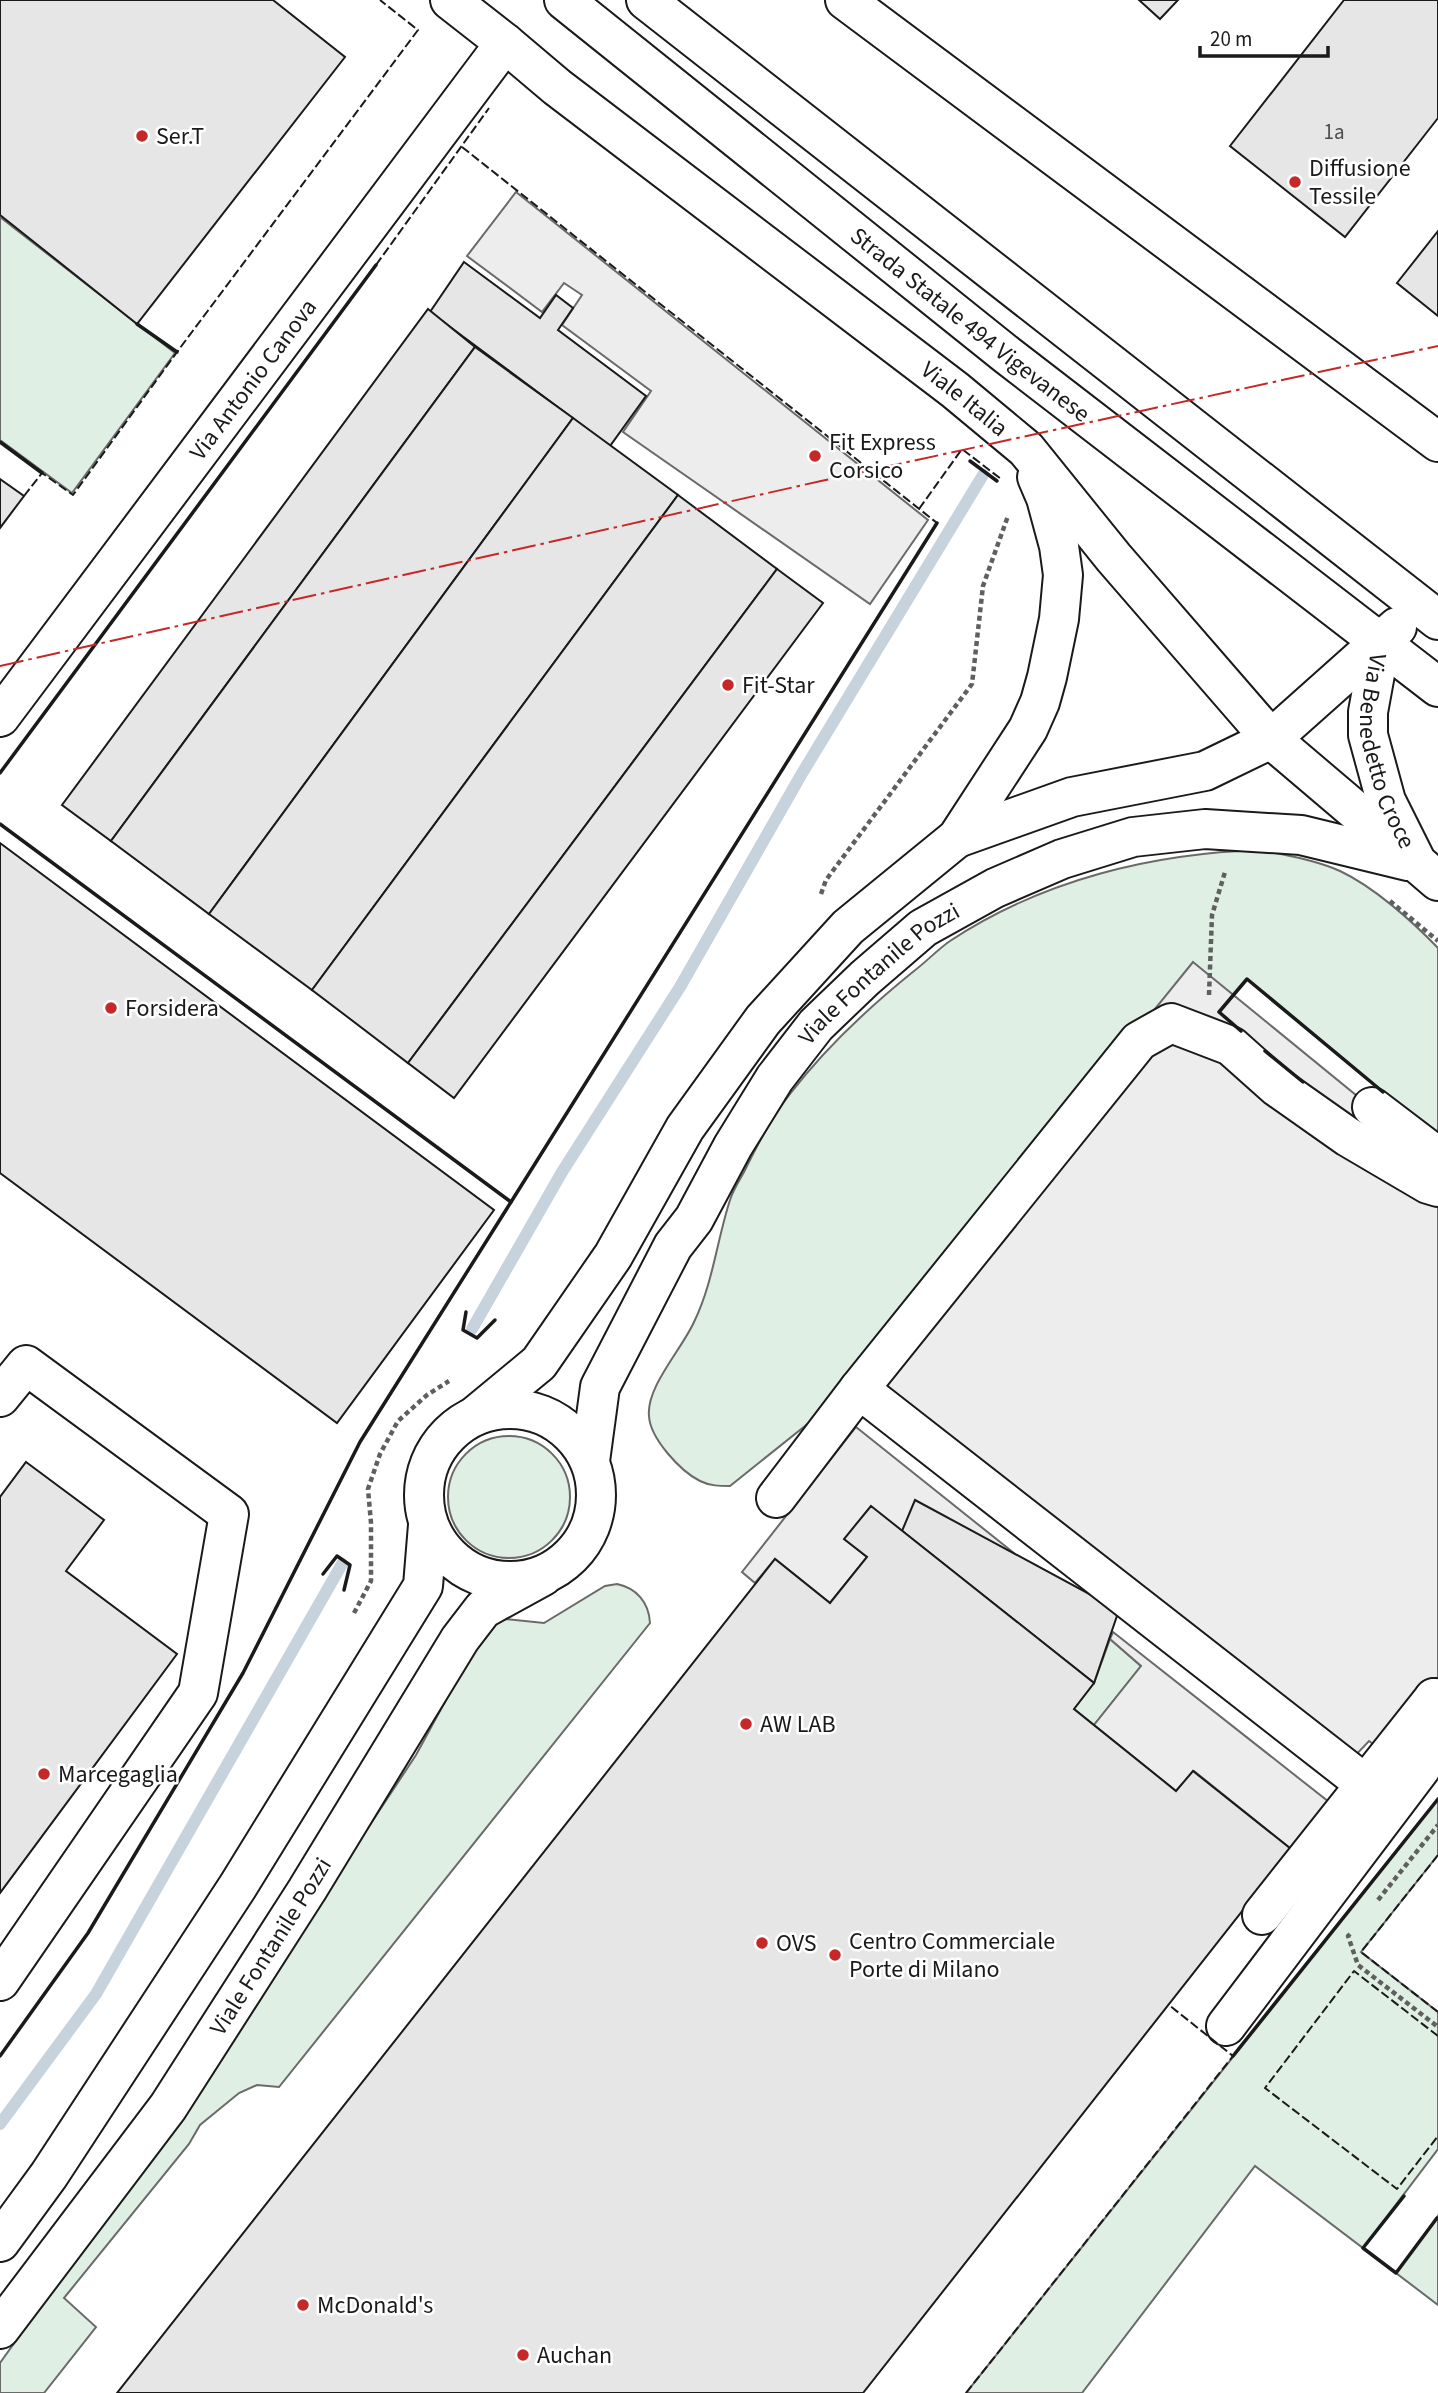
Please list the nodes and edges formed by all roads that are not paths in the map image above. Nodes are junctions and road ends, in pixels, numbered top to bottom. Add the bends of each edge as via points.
1 (450, 0) edge
2 (564, 0) edge
3 (646, 0) edge
4 (845, 0) edge
5 (505, 43) junction
6 (1436, 439) edge
7 (1026, 449) junction
8 (1432, 606) edge
9 (1381, 641) junction
10 (1438, 687) edge
11 (0, 718) edge
12 (1271, 739) junction
13 (957, 838) junction
14 (1427, 872) edge
15 (1373, 1107) dead end
16 (1438, 1157) edge
17 (1438, 1187) edge
18 (859, 1389) junction
19 (0, 1397) edge
20 (475, 1416) junction
21 (590, 1461) junction
22 (776, 1498) dead end
23 (428, 1525) junction
24 (543, 1576) junction
25 (1436, 1696) edge
26 (1365, 1784) junction
27 (1262, 1914) dead end
28 (0, 1981) edge
29 (1226, 2026) dead end
30 (0, 2242) edge
31 (0, 2329) edge

1 - 5 street, Viale Italia
2 - 9 street, Strada Statale 494 Vigevanese via 1007,355
3 - 8 street
4 - 6 street
5 - 7 street, Viale Italia
5 - 11 street, Via Antonio Canova
7 - 12 street, Viale Italia
7 - 13 street via 1059,546 1063,575 1059,619 1040,702 1028,729
8 - 9 street, Via Benedetto Croce
9 - 10 street, Strada Statale 494 Vigevanese
9 - 12 street
9 - 14 street, Via Benedetto Croce via 1368,735 1386,801
12 - 13 street via 1205,771 1072,797
12 - 14 street, Viale Italia
13 - 20 street, Viale Fontanile Pozzi via 848,927 763,1020 685,1128 613,1256 539,1363
14 - 21 street, Viale Fontanile Pozzi via 1301,835 1205,829 1133,837 1062,859 995,888 923,928 816,1025 775,1078 694,1219 673,1246 600,1387
15 - 16 street
17 - 18 street via 1348,1137 1277,1087 1231,1046 1171,1023 1139,1041
18 - 22 street
18 - 26 street
19 - 28 street via 26,1365 229,1514 198,1693
20 - 21 street, Viale Fontanile Pozzi via 501,1408 528,1410 554,1420 575,1437
20 - 23 street, Viale Fontanile Pozzi via 453,1429 436,1450 426,1474 423,1499
21 - 24 street, Viale Fontanile Pozzi via 597,1496 585,1540 567,1562
23 - 24 street, Viale Fontanile Pozzi via 442,1549 463,1569 516,1583
23 - 30 street, Viale Fontanile Pozzi via 423,1586 238,1886
24 - 31 street, Viale Fontanile Pozzi via 483,1609 460,1639 168,2107
25 - 26 street
25 - 29 street via 1421,1768
26 - 27 street

